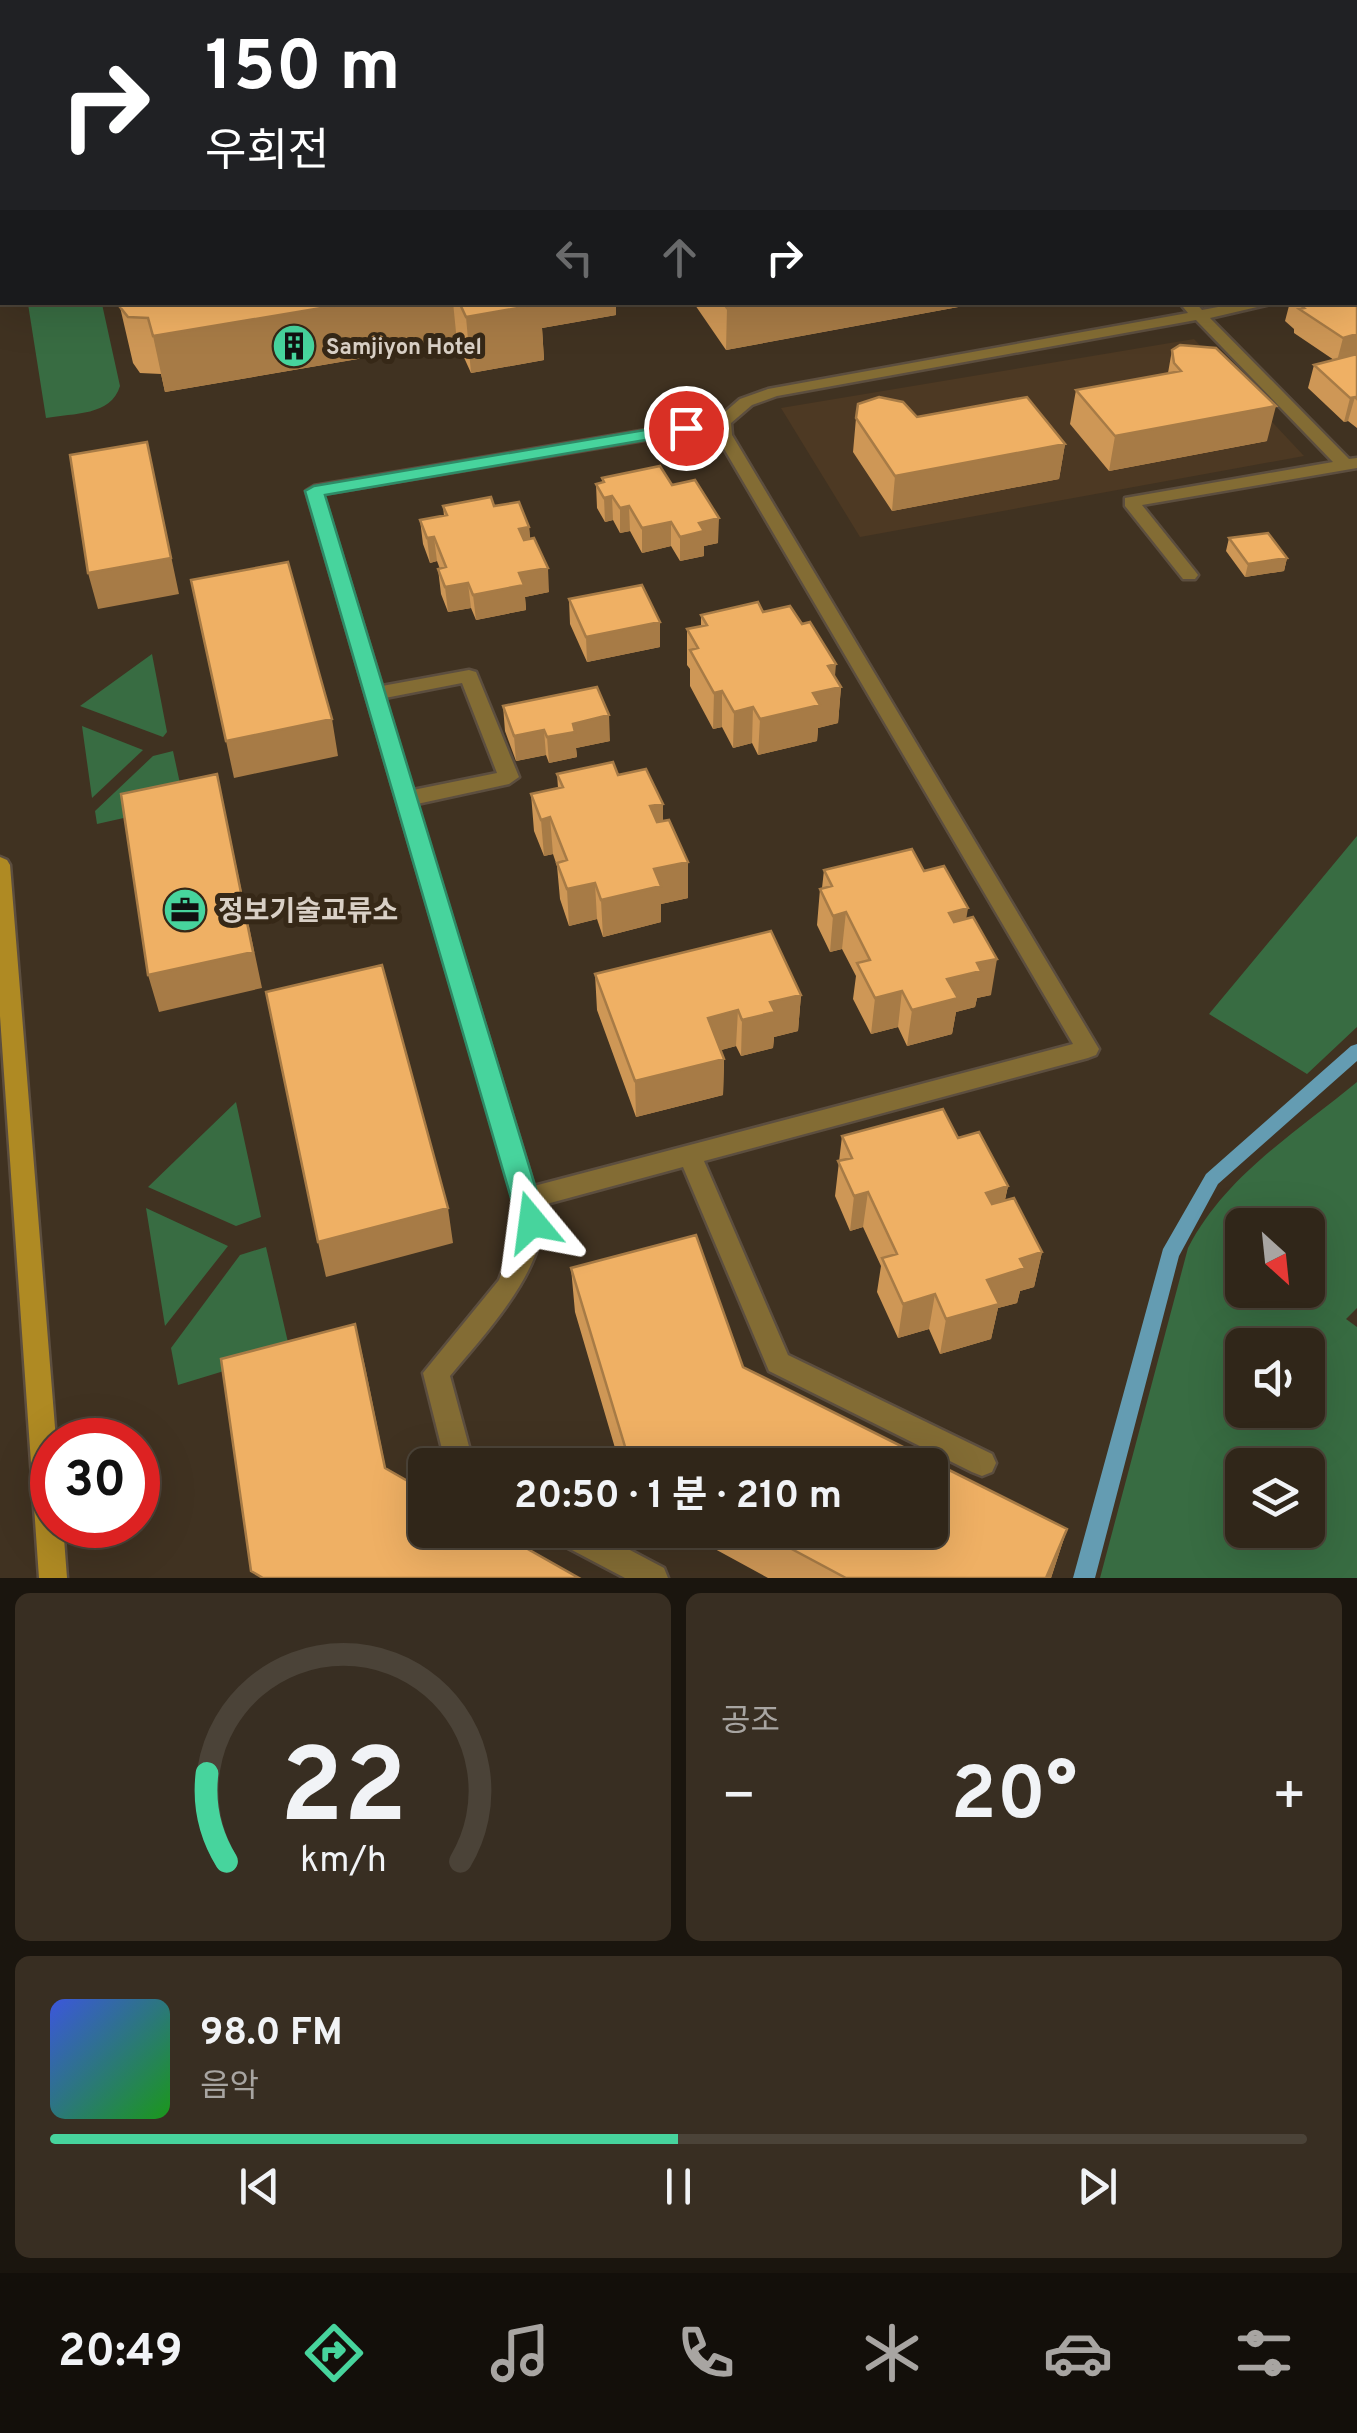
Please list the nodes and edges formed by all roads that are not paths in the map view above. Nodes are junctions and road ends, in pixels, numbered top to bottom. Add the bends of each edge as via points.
1 (1189, 305) edge
2 (1256, 305) edge
3 (1199, 316) junction
4 (722, 422) junction
5 (1351, 464) edge
6 (1189, 575) dead end
7 (375, 694) junction
8 (406, 798) junction
9 (0, 865) edge
10 (690, 1156) junction
11 (525, 1199) junction
12 (456, 1448) edge
13 (982, 1463) dead end
14 (597, 1548) edge
15 (53, 1578) edge
16 (654, 1578) edge

1 - 3 street
2 - 3 street
3 - 4 street via 774,392 746,402
3 - 5 street
4 - 7 street via 314,491
4 - 10 street via 1088,1049
5 - 6 street via 1130,502
7 - 8 street
7 - 8 street via 469,676 509,777
8 - 11 street
9 - 15 main road
10 - 11 street
10 - 13 street via 778,1363
11 - 12 street via 532,1222 508,1286 436,1374
14 - 16 street

